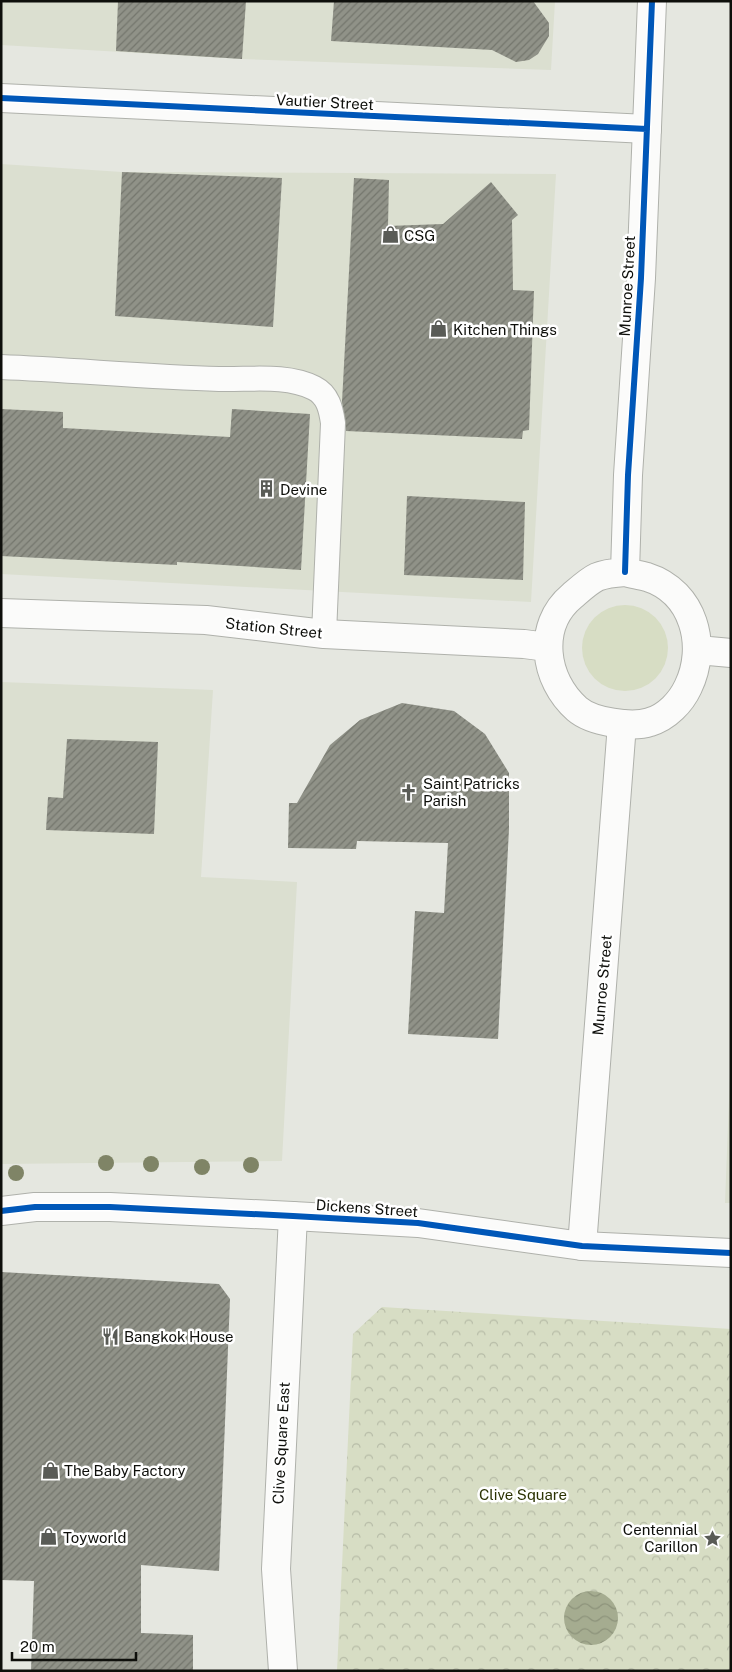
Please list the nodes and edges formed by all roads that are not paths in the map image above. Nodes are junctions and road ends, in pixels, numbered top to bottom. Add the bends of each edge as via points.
1 (652, 1) edge
2 (1, 98) edge
3 (647, 129) junction
4 (1, 367) edge
5 (625, 572) junction
6 (1, 613) edge
7 (324, 634) junction
8 (547, 647) junction
9 (698, 650) junction
10 (731, 653) edge
11 (622, 724) junction
12 (1, 1211) edge
13 (293, 1216) junction
14 (582, 1246) junction
15 (731, 1253) edge
16 (283, 1671) edge

1 - 3 street, Munroe Street
2 - 3 street, Vautier Street
3 - 5 street, Munroe Street
4 - 7 lane via 283,380 314,388 324,396 330,406 333,423
5 - 8 street via 601,574 566,601 552,620
5 - 9 street via 649,577 672,591 688,609
6 - 7 street, Station Street via 206,620
7 - 8 street, Station Street
8 - 11 street via 551,669 562,692 578,710 603,721
9 - 10 street
9 - 11 street via 695,673 672,710 650,722
11 - 14 street, Munroe Street
12 - 13 street, Dickens Street via 35,1207 110,1207
13 - 14 street, Dickens Street via 418,1223
13 - 16 street, Clive Square East via 276,1569
14 - 15 street, Dickens Street

